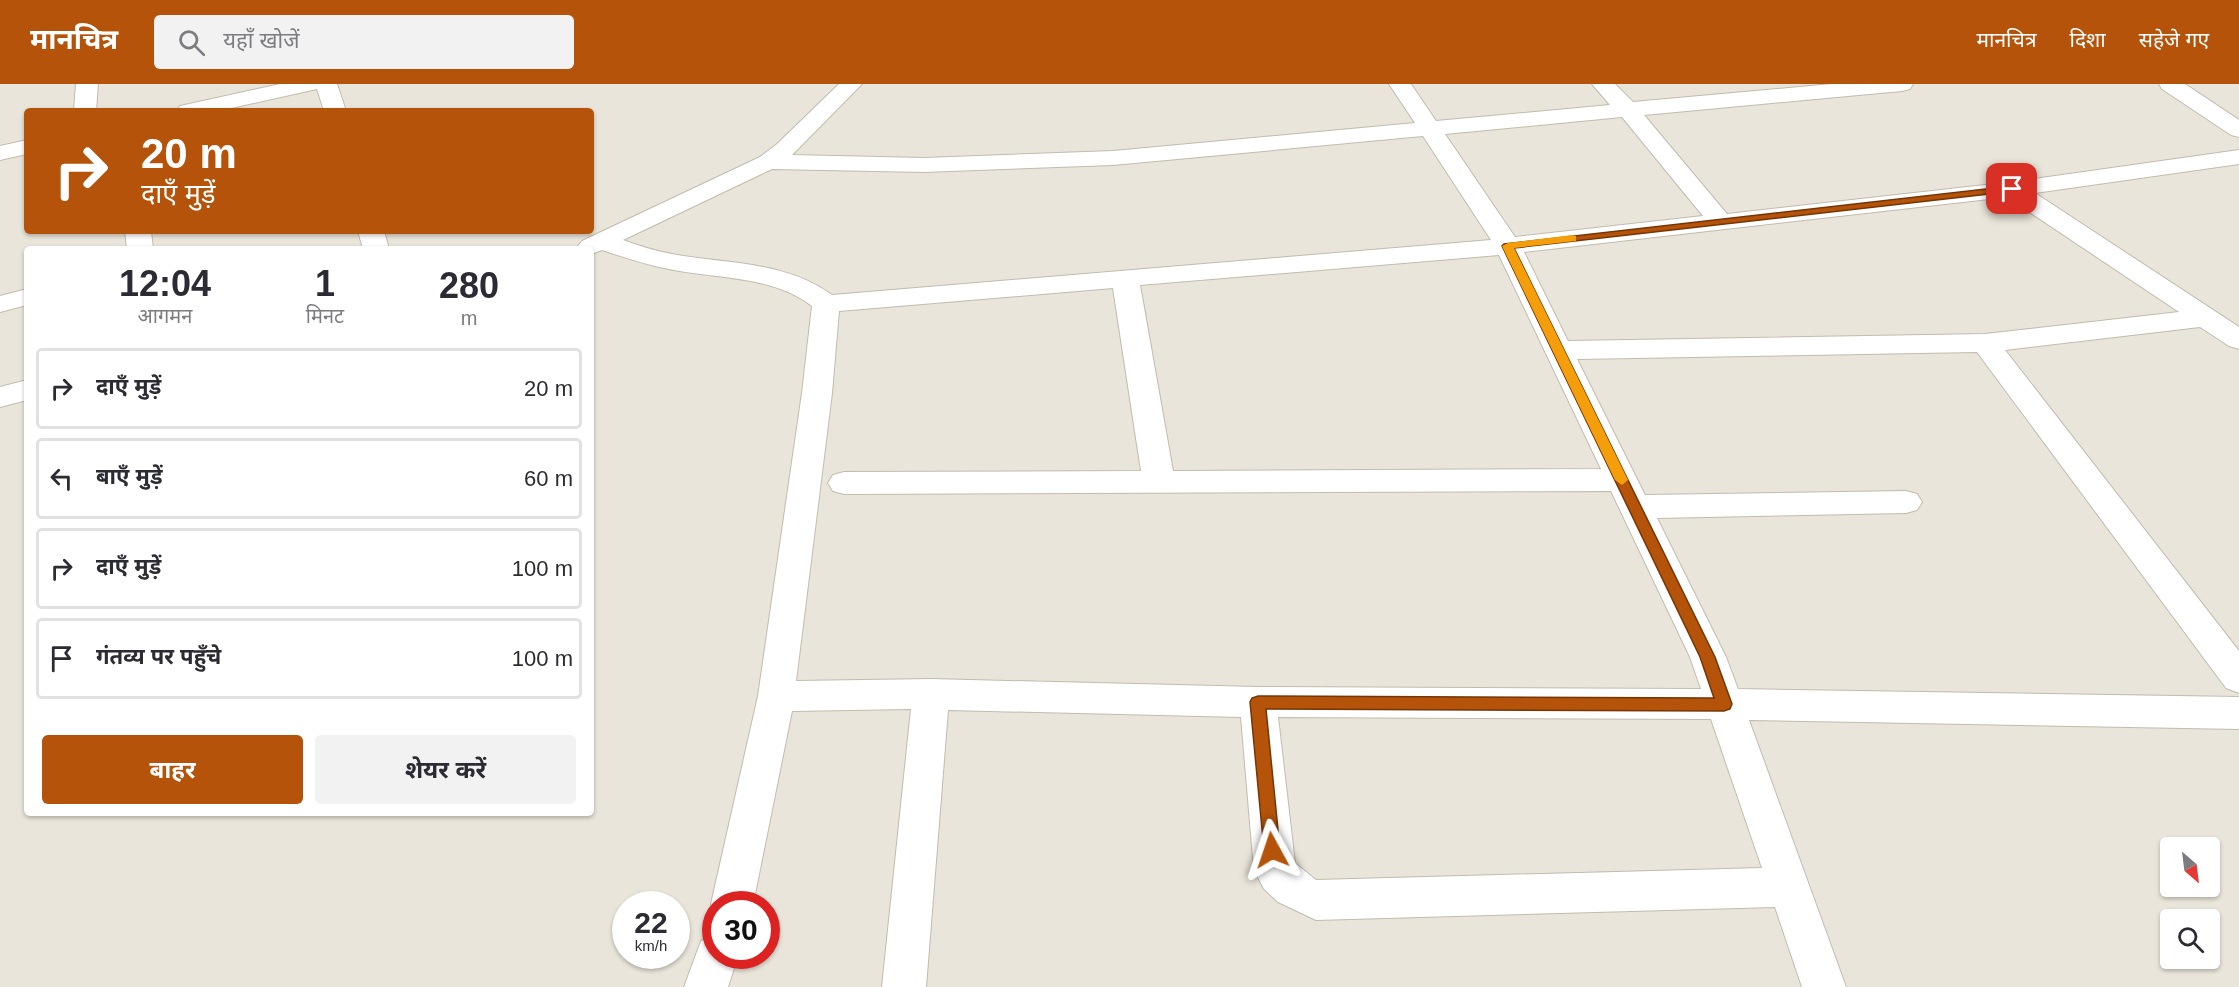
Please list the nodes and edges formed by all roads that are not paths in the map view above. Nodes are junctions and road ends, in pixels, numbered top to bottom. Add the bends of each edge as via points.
1 (87, 84) edge
2 (310, 84) edge
3 (326, 84) edge
4 (851, 84) edge
5 (1400, 84) edge
6 (1604, 84) edge
7 (1902, 84) edge
8 (2170, 84) edge
9 (85, 108) edge
10 (202, 108) edge
11 (334, 108) edge
12 (1629, 111) junction
13 (1430, 130) junction
14 (2239, 130) edge
15 (24, 148) edge
16 (0, 153) edge
17 (2239, 158) edge
18 (768, 162) junction
19 (2012, 189) junction
20 (1721, 222) junction
21 (592, 246) edge
22 (594, 246) edge
23 (1508, 246) junction
24 (1125, 278) junction
25 (24, 298) edge
26 (0, 304) edge
27 (826, 304) junction
28 (2203, 318) junction
29 (2239, 339) edge
30 (1985, 343) junction
31 (1558, 350) junction
32 (24, 391) edge
33 (0, 397) edge
34 (1159, 482) junction
35 (844, 483) dead end
36 (1629, 494) junction
37 (1906, 502) dead end
38 (2239, 678) edge
39 (931, 694) junction
40 (776, 696) junction
41 (1258, 702) junction
42 (1724, 704) junction
43 (2239, 713) edge
44 (1788, 887) junction
45 (735, 891) edge
46 (712, 969) edge
47 (706, 987) edge
48 (904, 987) edge
49 (1824, 987) edge

1 - 9 street
2 - 10 street
3 - 11 street
4 - 18 street
5 - 13 street
6 - 12 street
7 - 12 street
8 - 14 street
12 - 13 street
12 - 20 street
13 - 18 street via 1022,163
13 - 23 street
15 - 16 street
17 - 19 street
18 - 21 street
19 - 20 street
19 - 28 street
20 - 23 street
22 - 27 street via 795,283
23 - 24 street
23 - 31 street
24 - 27 street
24 - 34 street
25 - 26 street
27 - 40 street
28 - 29 street
28 - 30 street
30 - 31 street
30 - 38 street
31 - 36 street
32 - 33 street
34 - 35 street
34 - 36 street
36 - 37 street
36 - 42 street via 1708,657
39 - 40 street
39 - 41 street
39 - 48 street
40 - 45 street
41 - 42 street
41 - 44 street via 1275,870 1300,895 1316,900
42 - 43 street
42 - 44 street
44 - 49 street
46 - 47 street

